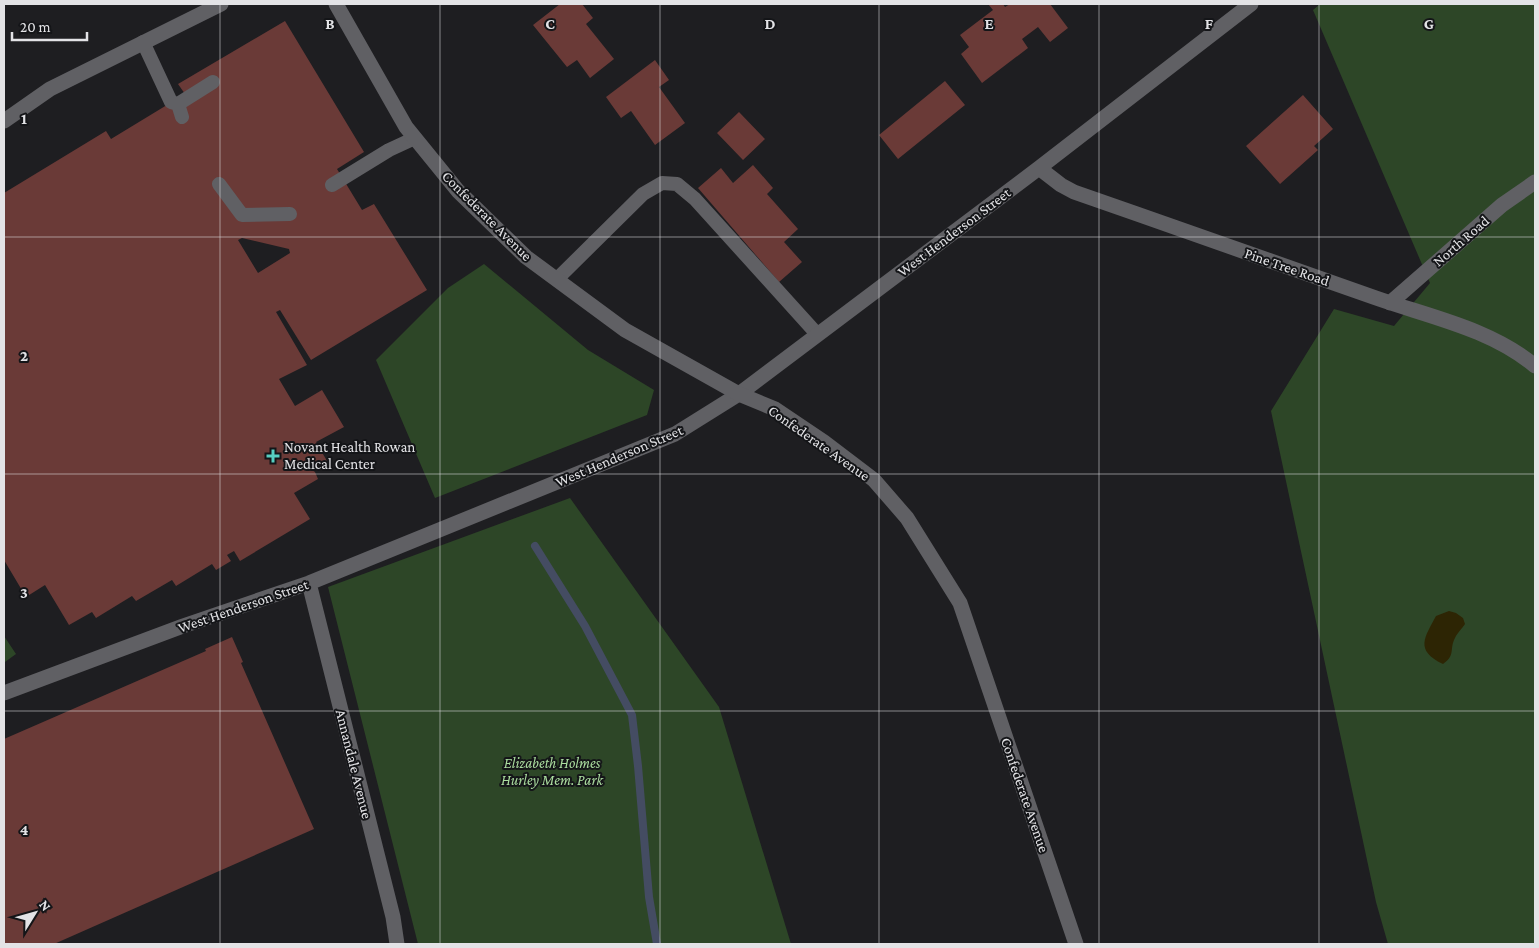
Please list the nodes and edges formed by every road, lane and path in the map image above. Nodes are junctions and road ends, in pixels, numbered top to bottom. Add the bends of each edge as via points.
1 (221, 4) edge
2 (336, 4) edge
3 (1251, 4) edge
4 (143, 42) junction
5 (213, 82) dead end
6 (4, 121) edge
7 (415, 138) junction
8 (1040, 168) junction
9 (1535, 182) edge
10 (219, 184) dead end
11 (332, 185) dead end
12 (290, 214) dead end
13 (557, 280) junction
14 (1390, 303) junction
15 (817, 334) junction
16 (1535, 366) edge
17 (739, 394) junction
18 (310, 583) junction
19 (4, 693) edge
20 (397, 944) edge
21 (1076, 944) edge

1 - 4 street
2 - 7 street, Confederate Avenue
3 - 8 street, West Henderson Street
4 - 5 lane via 171,102 180,110
4 - 6 street via 50,89
7 - 11 lane
7 - 13 street, Confederate Avenue via 458,191 526,257
8 - 14 street, Pine Tree Road via 1074,192
8 - 15 street, West Henderson Street
9 - 14 street, North Road via 1502,205
10 - 12 lane via 242,215
13 - 15 lane via 643,194 662,183 677,184 695,199
13 - 17 street, Confederate Avenue via 625,330
14 - 16 street, Pine Tree Road via 1498,341
15 - 17 street, West Henderson Street
17 - 18 street, West Henderson Street via 675,434
17 - 21 street, Confederate Avenue via 775,409 874,480 907,518 960,604
18 - 19 street, West Henderson Street
18 - 20 street, Annandale Avenue

